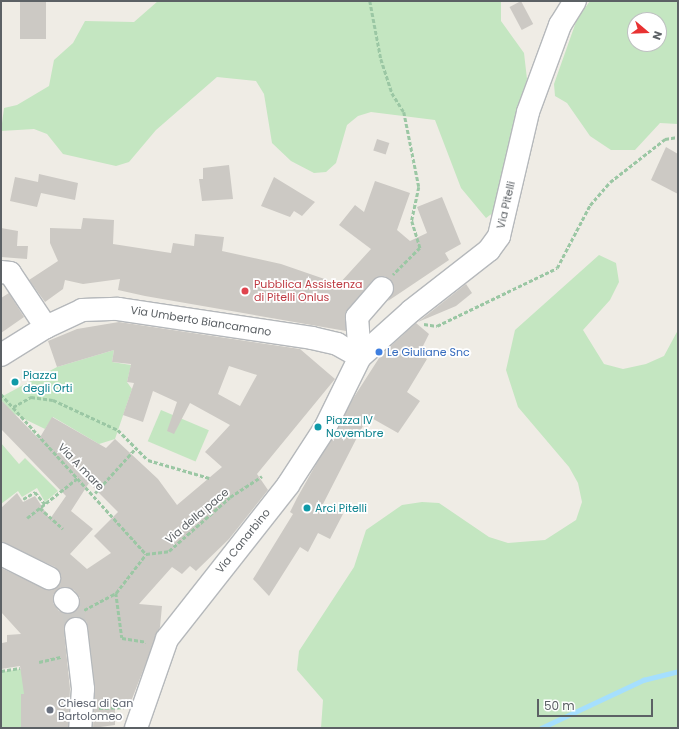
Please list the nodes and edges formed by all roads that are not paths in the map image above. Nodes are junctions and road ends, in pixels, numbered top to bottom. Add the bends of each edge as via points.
1 (574, 1) edge
2 (1, 272) edge
3 (382, 288) road end
4 (46, 327) junction
5 (1, 355) edge
6 (360, 357) junction
7 (1, 554) edge
8 (49, 578) dead end
9 (76, 629) tunnel mouth
10 (81, 718) edge
11 (138, 718) edge

1 - 6 street, Via Pitelli via 560,25 528,112 499,236 490,250 411,311
2 - 4 street via 10,273
3 - 6 street via 357,316
4 - 5 street, Via Umberto Biancamano
4 - 6 street, Via Umberto Biancamano via 82,310 147,310 312,338 337,344
6 - 11 street, Via Canarbino via 325,428 288,485 193,602 165,644
7 - 8 street
9 - 10 street via 83,688

